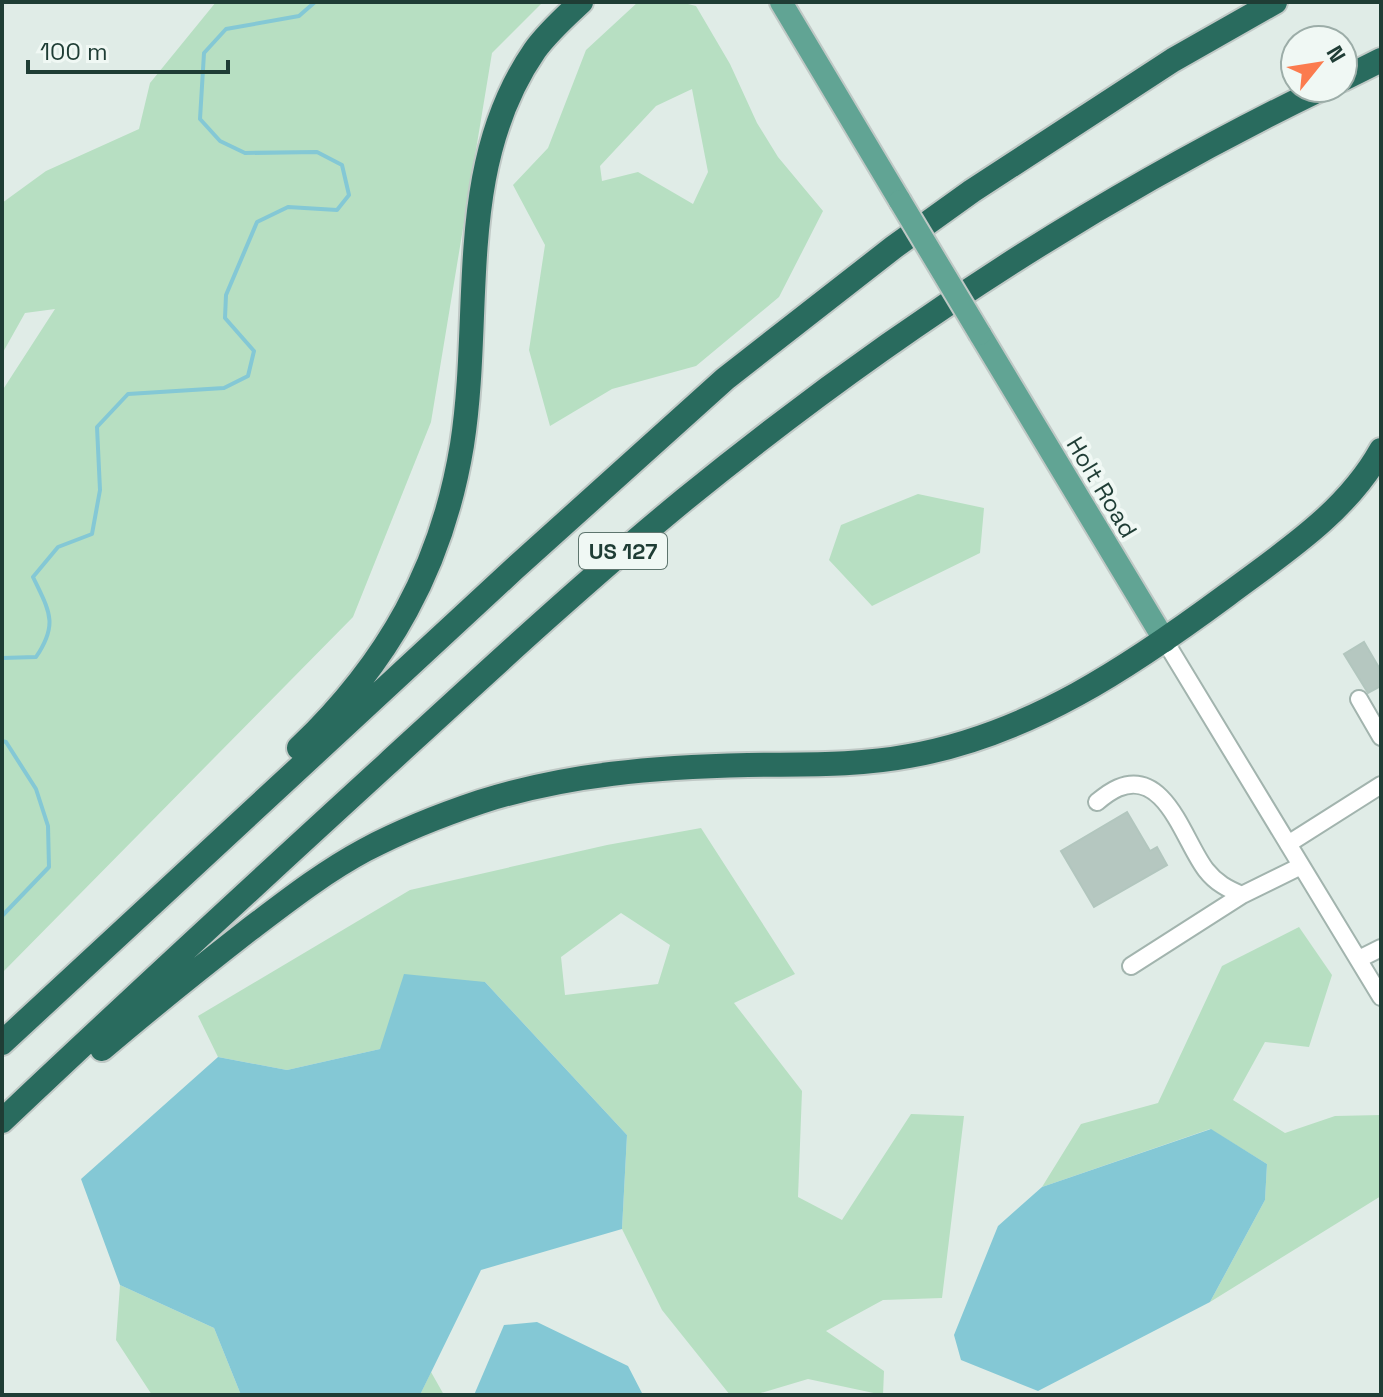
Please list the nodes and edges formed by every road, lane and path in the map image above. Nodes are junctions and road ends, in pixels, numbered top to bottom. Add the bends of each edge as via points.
1 (581, 2) edge
2 (781, 2) edge
3 (1275, 2) edge
4 (1381, 60) edge
5 (1359, 71) edge
6 (1292, 104) edge
7 (1381, 450) edge
8 (1165, 641) junction
9 (1359, 699) dead end
10 (1381, 737) edge
11 (1381, 785) edge
12 (1097, 802) dead end
13 (1288, 844) junction
14 (1301, 866) junction
15 (1242, 895) junction
16 (157, 899) junction
17 (1381, 948) edge
18 (1359, 959) junction
19 (1131, 966) dead end
20 (1381, 997) edge
21 (2, 1043) edge
22 (8, 1115) edge

1 - 16 highway via 536,48 491,141 479,203 462,443 441,535 425,574 383,653 352,693 200,842
2 - 8 main road, Holt Road, bridge
3 - 16 highway, US 127 via 1160,69 972,191 725,379
4 - 5 highway
6 - 22 highway, US 127 via 1019,259 763,438 593,577
7 - 8 highway via 1346,498 1312,530
8 - 13 street, Holt Road
8 - 22 highway via 1034,716 953,747 838,763 699,766 573,778 528,787 420,824 316,879 67,1078
9 - 10 street
11 - 13 street
12 - 15 street via 1118,787 1138,784 1153,789 1207,871
13 - 14 street, Holt Road
14 - 15 street
14 - 18 street, Holt Road
15 - 19 street
16 - 21 highway, US 127
17 - 18 street
18 - 20 street, Holt Road

